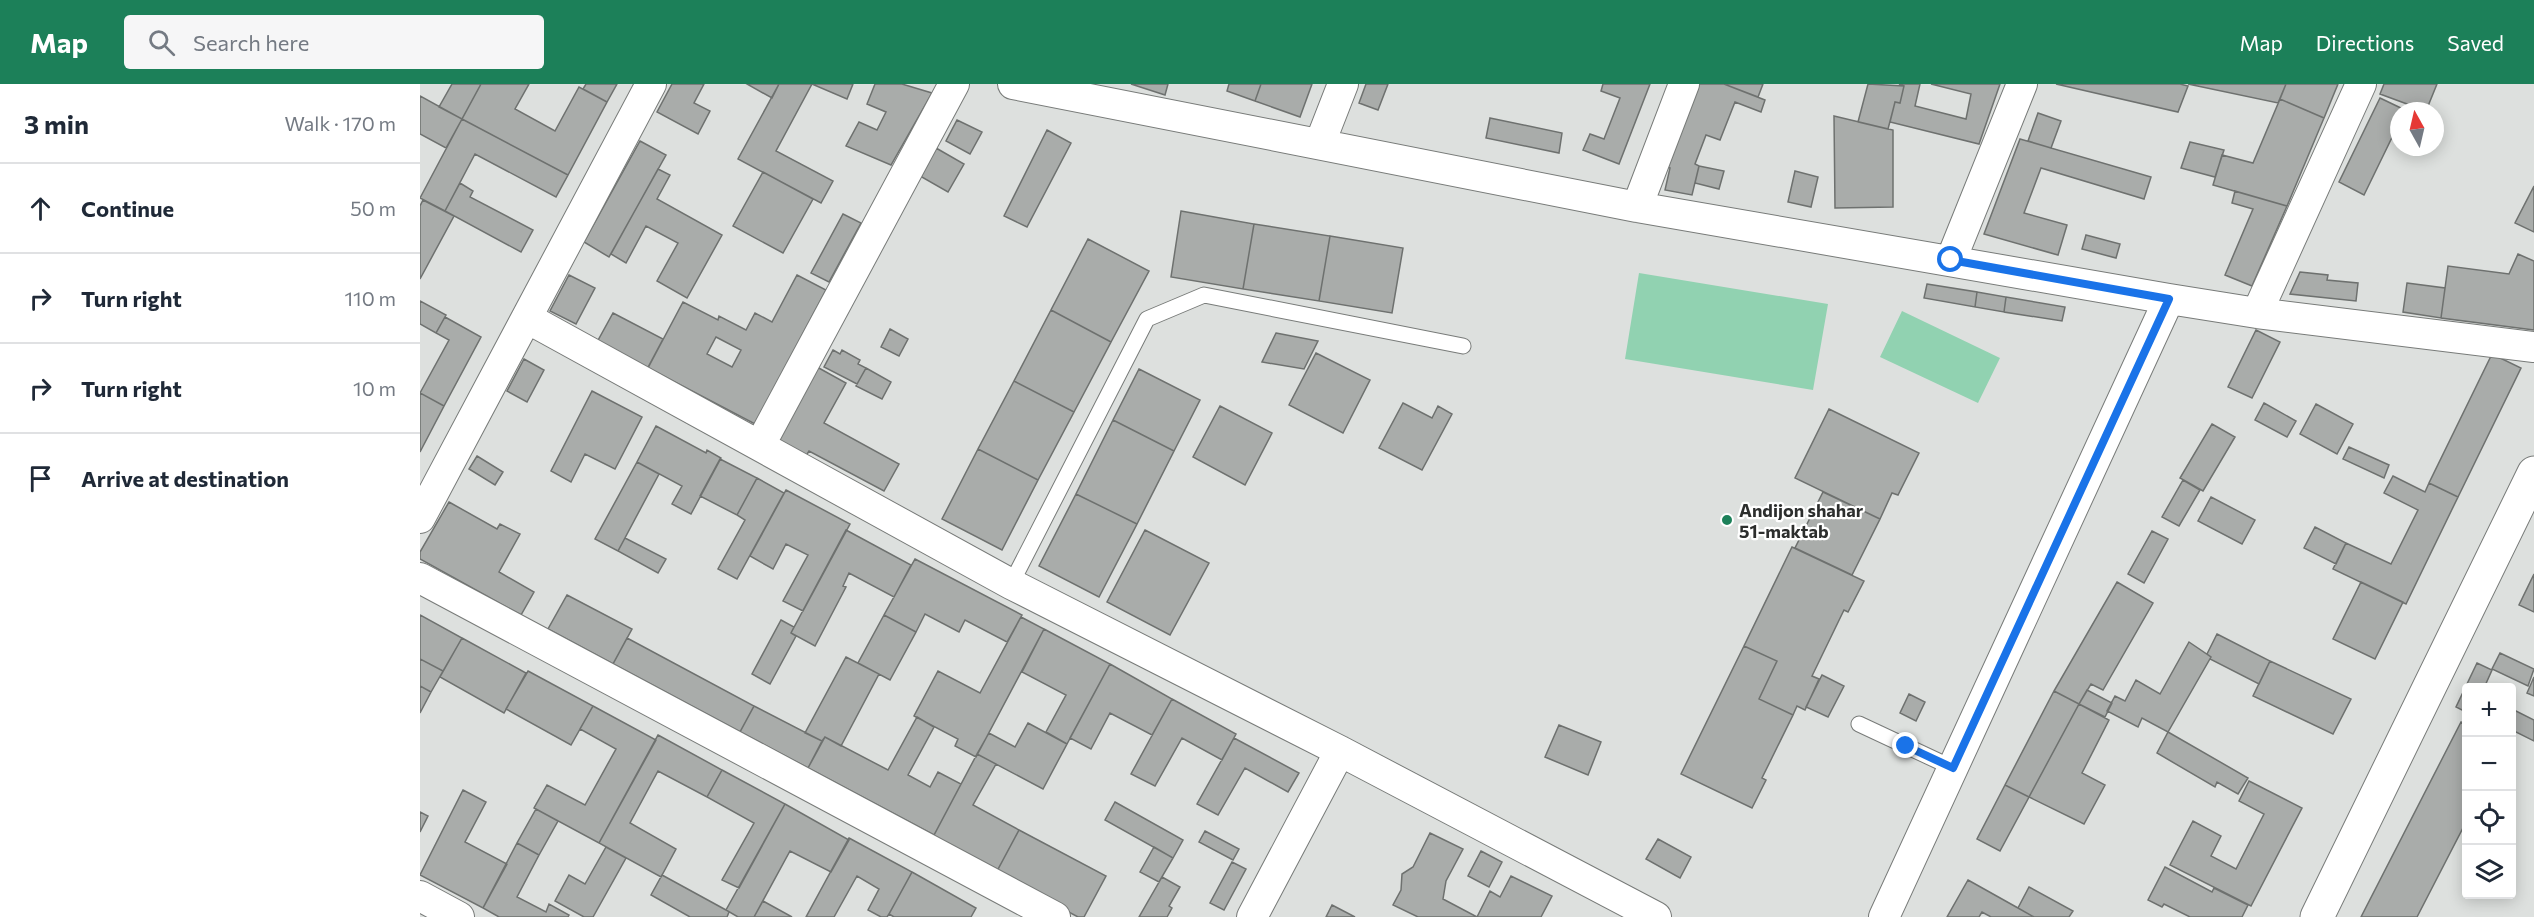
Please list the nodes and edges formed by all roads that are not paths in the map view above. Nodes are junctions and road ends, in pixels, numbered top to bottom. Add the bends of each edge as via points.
1 (651, 84) edge
2 (954, 84) edge
3 (1013, 84) edge
4 (1343, 84) edge
5 (1684, 84) edge
6 (2022, 84) edge
7 (2361, 84) edge
8 (1320, 143) junction
9 (1637, 207) junction
10 (1951, 260) junction
11 (2169, 299) junction
12 (2257, 313) junction
13 (527, 318) junction
14 (1463, 346) dead end
15 (2534, 347) edge
16 (760, 445) junction
17 (2532, 482) edge
18 (420, 518) edge
19 (420, 578) edge
20 (1011, 584) junction
21 (1859, 724) dead end
22 (1340, 751) junction
23 (1953, 768) junction
24 (420, 896) edge
25 (459, 917) edge
26 (1055, 917) edge
27 (1252, 917) edge
28 (1656, 917) edge
29 (1884, 917) edge
30 (2317, 917) edge

1 - 13 street
2 - 16 street
3 - 8 street
4 - 8 street
5 - 9 street
6 - 10 street
7 - 12 street
8 - 9 street
9 - 10 street
10 - 11 street
11 - 12 street
11 - 23 street
12 - 15 street
13 - 16 street
13 - 18 street
14 - 20 lane via 1204,295 1147,319
16 - 20 street
17 - 30 street
19 - 26 street
20 - 22 street
21 - 23 lane
22 - 27 street
22 - 28 street
23 - 29 street
24 - 25 street

